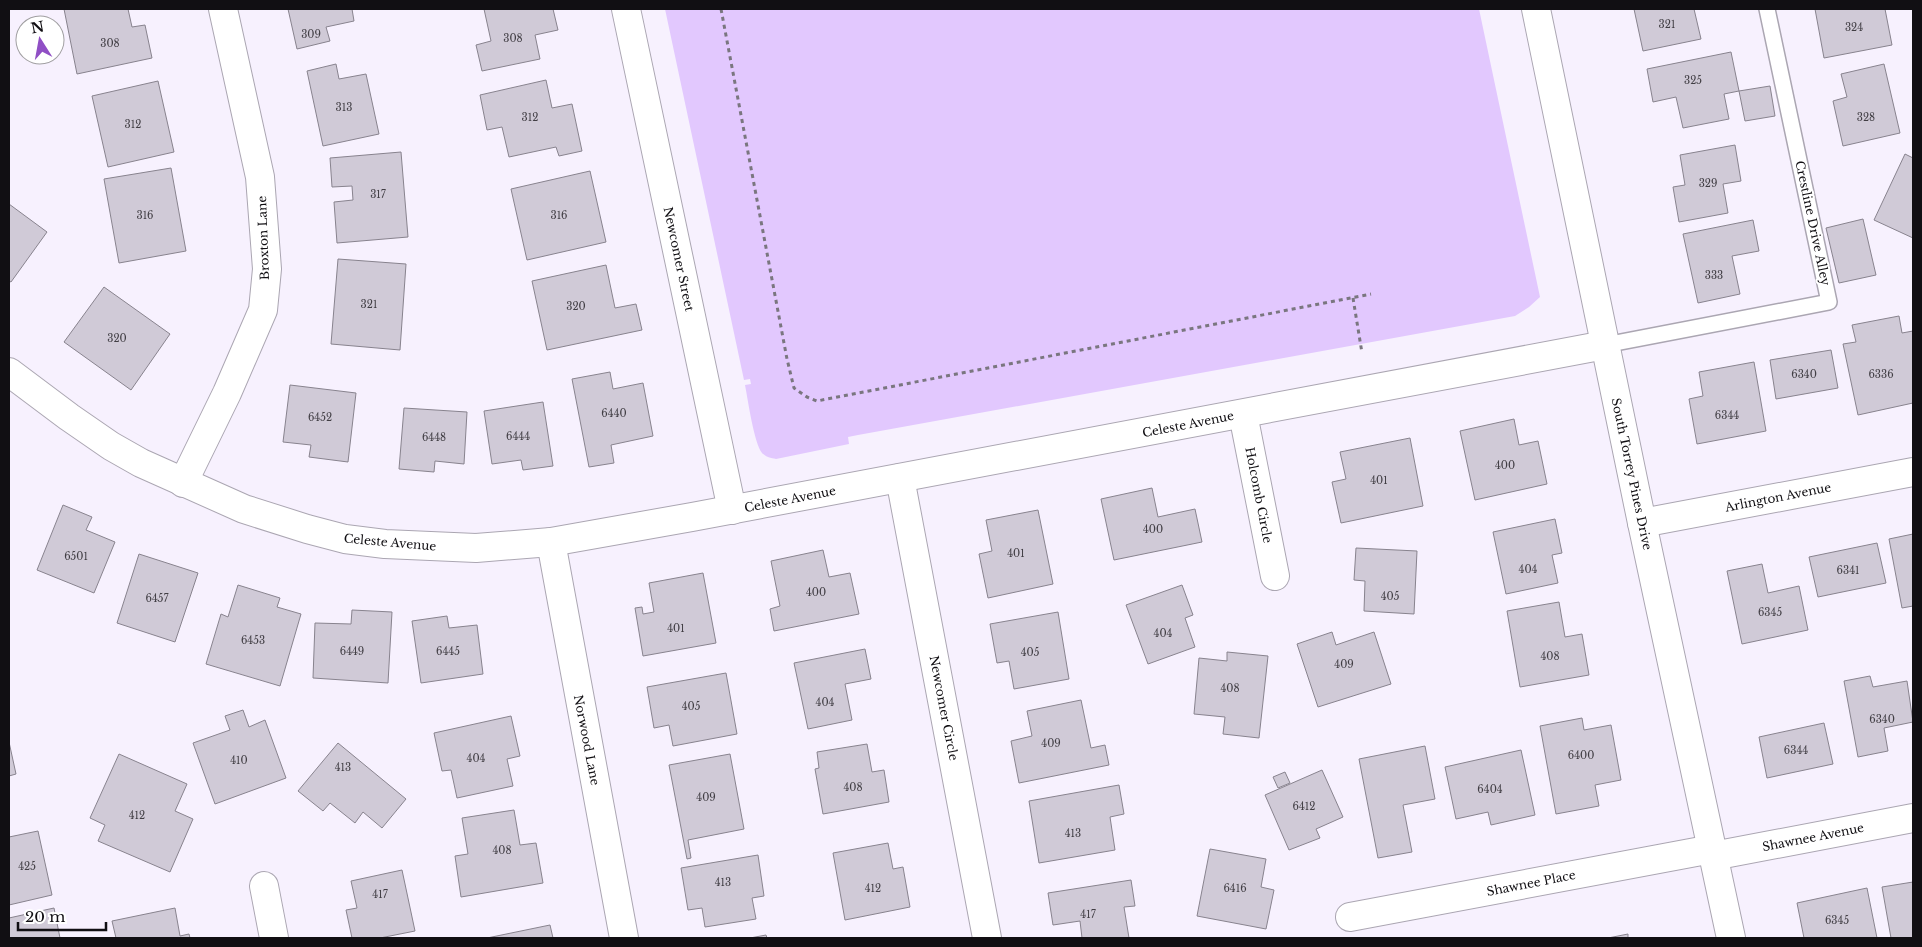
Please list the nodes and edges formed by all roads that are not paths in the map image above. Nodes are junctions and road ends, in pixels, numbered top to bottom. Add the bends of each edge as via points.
1 (223, 9) edge
2 (626, 9) edge
3 (1536, 9) edge
4 (1767, 9) edge
5 (1605, 345) junction
6 (9, 372) edge
7 (1243, 414) junction
8 (1913, 472) edge
9 (900, 478) junction
10 (183, 483) junction
11 (732, 510) junction
12 (1642, 523) junction
13 (551, 542) junction
14 (1275, 576) dead end
15 (1913, 818) edge
16 (1712, 852) junction
17 (264, 886) dead end
18 (1350, 917) dead end
19 (274, 938) edge
20 (624, 938) edge
21 (987, 938) edge
22 (1731, 938) edge

1 - 10 street, Broxton Lane via 260,176 267,269 263,310
2 - 11 street, Newcomer Street
3 - 5 street, South Torrey Pines Drive
4 - 5 lane, Crestline Drive Alley via 1829,302
5 - 7 street, Celeste Avenue
5 - 12 street, South Torrey Pines Drive
6 - 10 street, Celeste Avenue via 111,446
7 - 9 street, Celeste Avenue
7 - 14 street, Holcomb Circle
8 - 12 street, Arlington Avenue
9 - 11 street, Celeste Avenue
9 - 21 street, Newcomer Circle
10 - 13 street, Celeste Avenue via 244,509 345,539 476,548
11 - 13 street, Celeste Avenue
12 - 16 street, South Torrey Pines Drive
13 - 20 street, Norwood Lane
15 - 16 street, Shawnee Avenue
16 - 18 street, Shawnee Place
16 - 22 street, South Torrey Pines Drive
17 - 19 street

